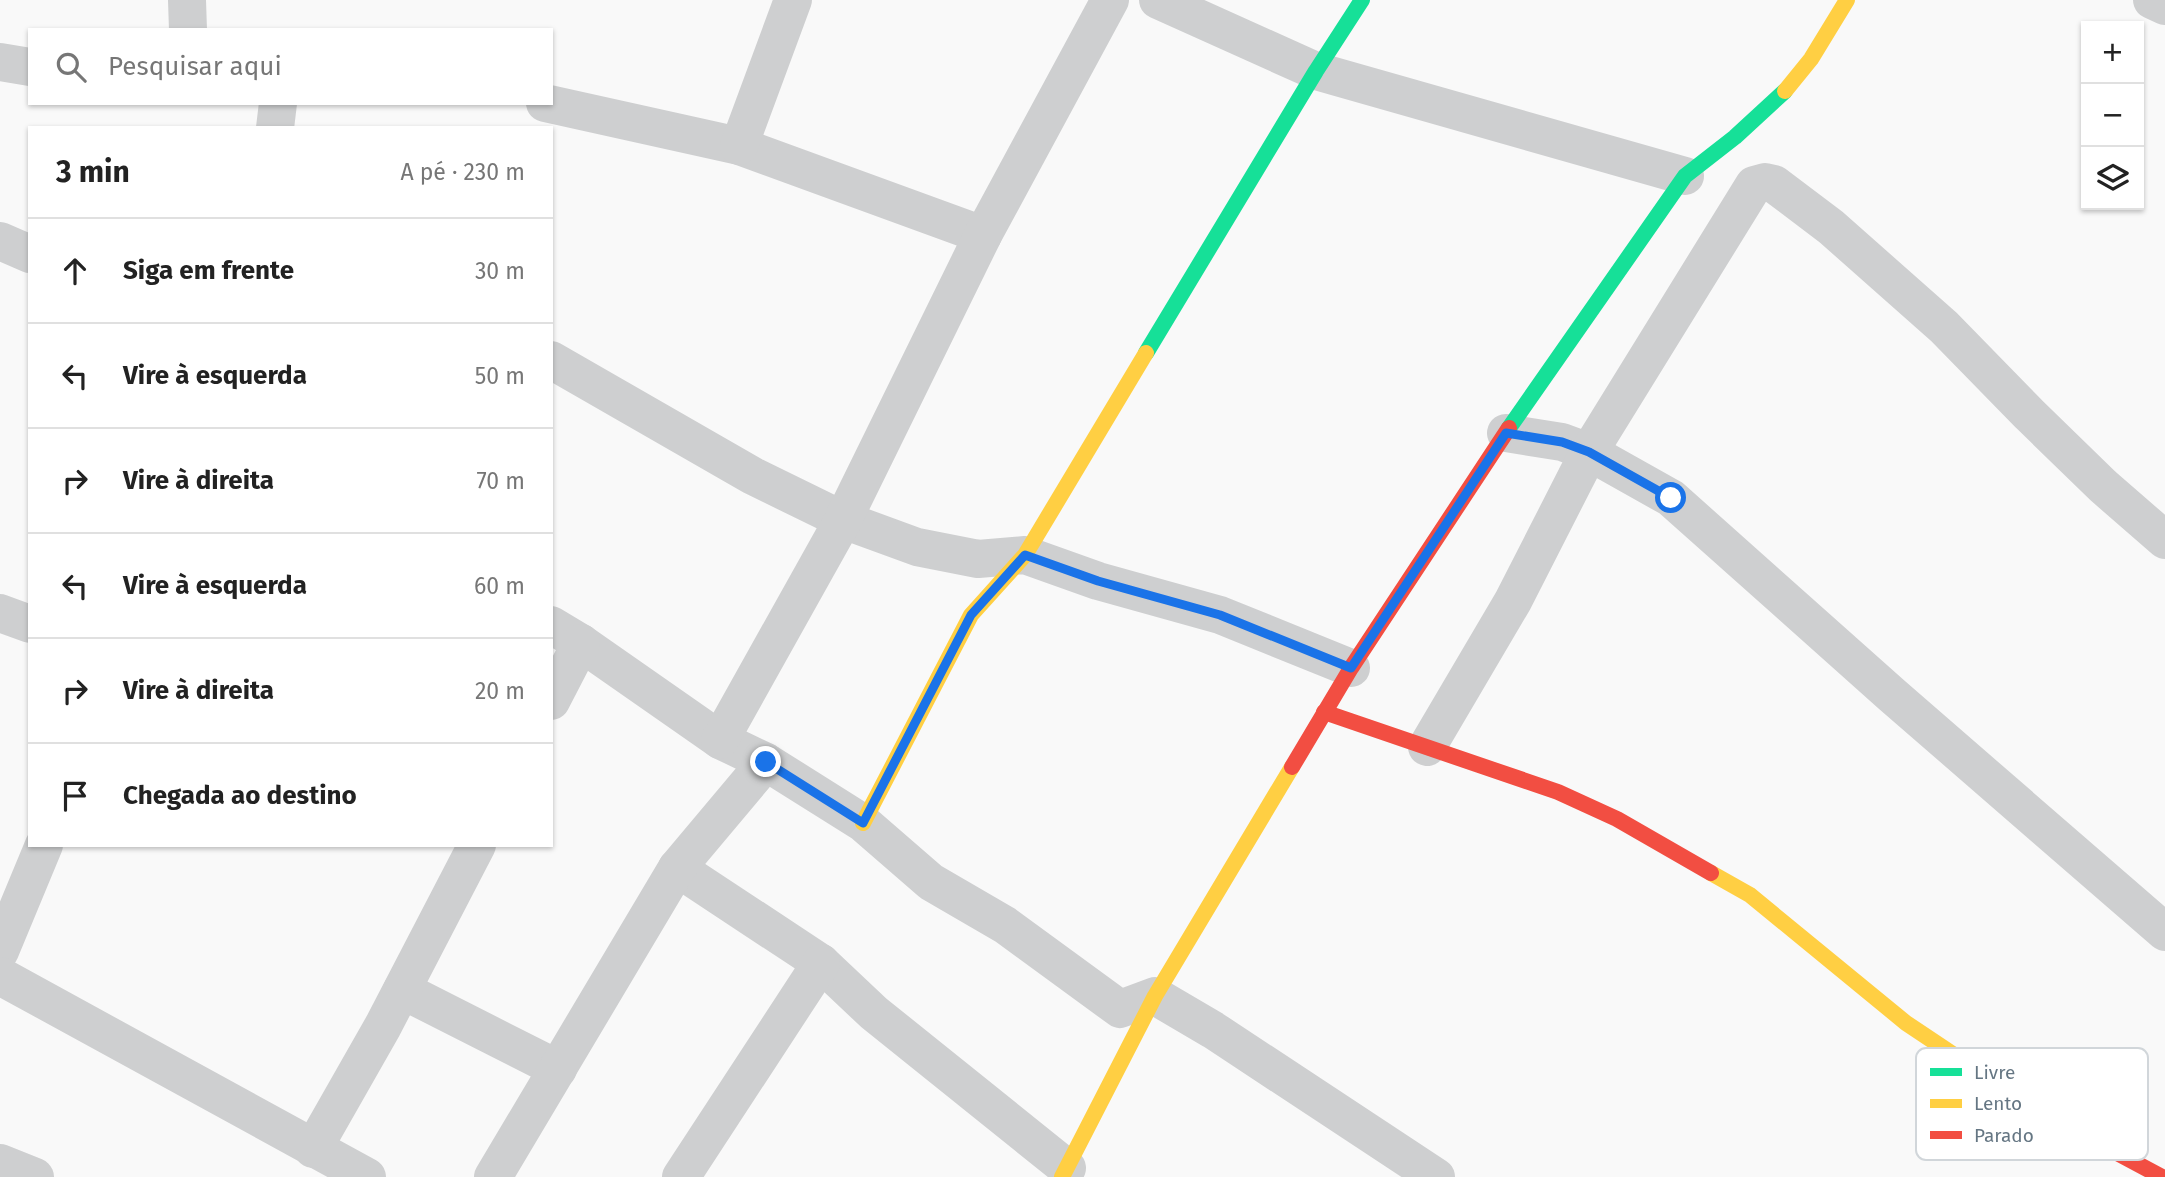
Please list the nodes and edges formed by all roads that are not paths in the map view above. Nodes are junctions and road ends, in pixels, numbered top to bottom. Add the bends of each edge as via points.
1 (187, 0) edge
2 (793, 0) edge
3 (1110, 0) edge
4 (1158, 0) edge
5 (1362, 0) edge
6 (1847, 0) edge
7 (2152, 0) edge
8 (2165, 6) edge
9 (188, 28) edge
10 (0, 62) edge
11 (28, 67) edge
12 (1316, 71) junction
13 (278, 105) edge
14 (553, 105) edge
15 (275, 126) edge
16 (739, 146) junction
17 (1685, 176) junction
18 (983, 235) junction
19 (0, 241) edge
20 (28, 253) edge
21 (553, 361) edge
22 (1506, 433) junction
23 (1589, 452) junction
24 (843, 520) junction
25 (2165, 540) edge
26 (1025, 555) junction
27 (0, 613) edge
28 (28, 623) edge
29 (566, 634) edge
30 (1351, 668) junction
31 (553, 692) edge
32 (1324, 712) junction
33 (720, 740) junction
34 (1427, 747) junction
35 (766, 762) junction
36 (863, 823) junction
37 (43, 847) edge
38 (476, 847) edge
39 (677, 868) junction
40 (2165, 932) edge
41 (0, 951) edge
42 (821, 963) junction
43 (0, 976) edge
44 (402, 990) junction
45 (1155, 996) junction
46 (1944, 1048) edge
47 (558, 1069) junction
48 (313, 1149) junction
49 (2130, 1160) edge
50 (0, 1163) edge
51 (1065, 1172) edge
52 (35, 1177) edge
53 (367, 1177) edge
54 (492, 1177) edge
55 (681, 1177) edge
56 (1436, 1177) edge
57 (2162, 1177) edge

1 - 9 street
2 - 16 street
3 - 18 street
4 - 12 street
5 - 12 street
6 - 17 street via 1788,88
7 - 8 street
10 - 11 street
12 - 17 street
12 - 26 street
13 - 15 street
14 - 16 street
16 - 18 street
17 - 22 street
18 - 24 street
19 - 20 street
21 - 24 street via 753,476
22 - 23 street via 1562,442
22 - 30 street
23 - 25 street via 1754,185 1765,182 1802,204 1944,327 2103,486
23 - 34 street via 1513,601
23 - 40 street via 1671,498
24 - 26 street via 917,547 978,559
24 - 33 street
26 - 30 street via 1220,615
26 - 36 street via 971,615
27 - 28 street
29 - 31 street
29 - 33 street
30 - 32 street
32 - 34 street
32 - 45 street
33 - 35 street
34 - 46 street via 1558,792 1616,819 1749,895 1906,1023
35 - 36 street
35 - 39 street
36 - 45 street via 931,882 1005,925 1120,1009
37 - 41 street
38 - 44 street
39 - 42 street
39 - 47 street
42 - 51 street
42 - 55 street
43 - 48 street
44 - 47 street
44 - 48 street
45 - 51 street
45 - 56 street
47 - 54 street
48 - 53 street
49 - 57 street
50 - 52 street

